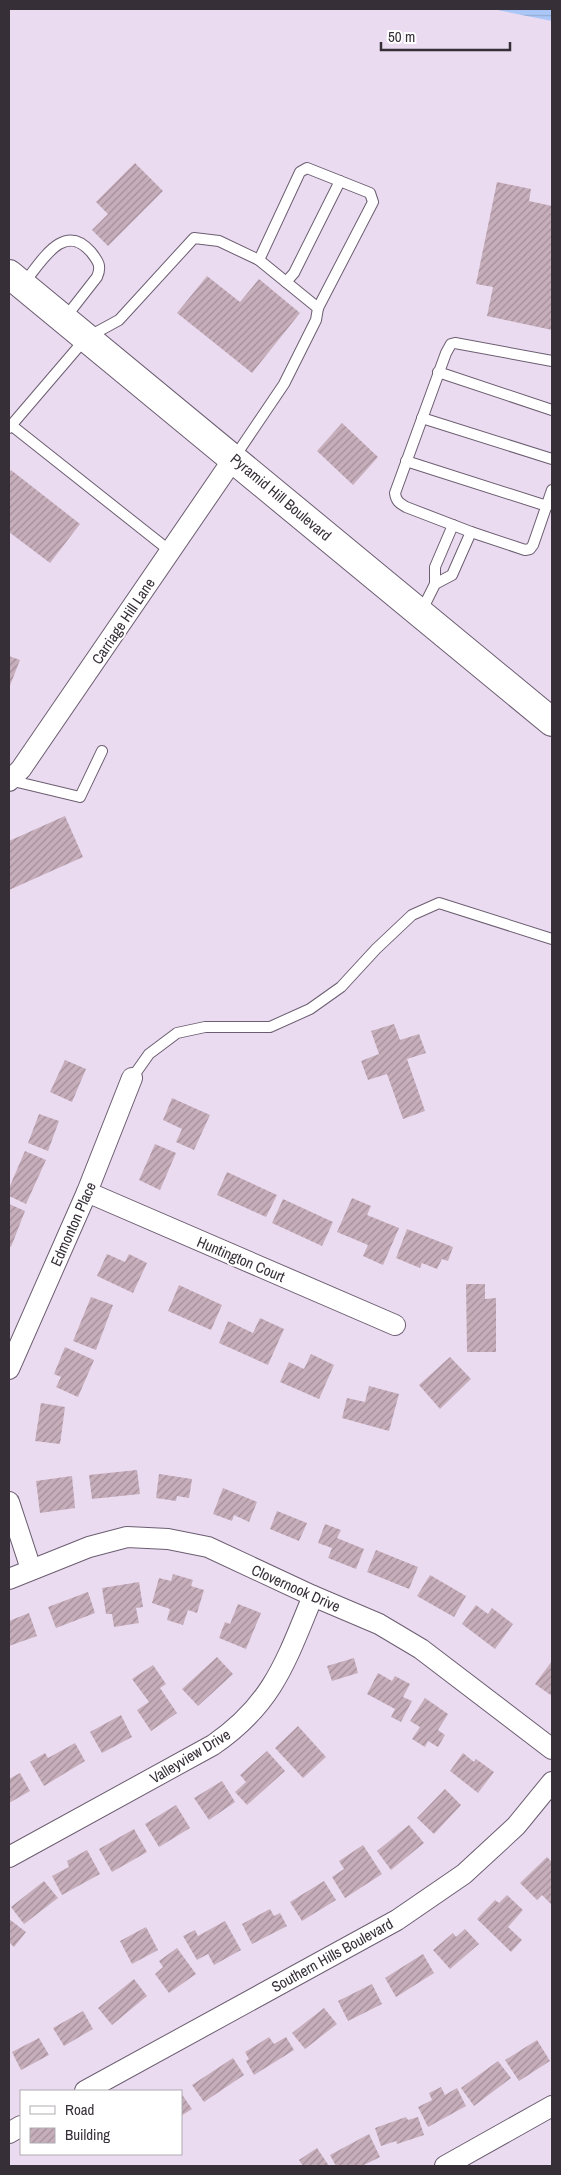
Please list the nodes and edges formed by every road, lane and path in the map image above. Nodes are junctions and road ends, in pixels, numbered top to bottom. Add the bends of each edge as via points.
1 (340, 181) junction
2 (259, 260) junction
3 (16, 279) edge
4 (286, 282) junction
5 (318, 308) junction
6 (64, 319) junction
7 (86, 338) junction
8 (552, 361) edge
9 (438, 372) junction
10 (552, 410) edge
11 (422, 418) junction
12 (10, 426) edge
13 (234, 458) junction
14 (552, 459) edge
15 (406, 461) junction
16 (552, 490) edge
17 (547, 506) junction
18 (453, 525) junction
19 (471, 532) junction
20 (170, 551) junction
21 (435, 584) junction
22 (420, 613) junction
23 (552, 722) edge
24 (102, 751) dead end
25 (9, 780) edge
26 (552, 939) edge
27 (132, 1078) joint
28 (87, 1192) junction
29 (395, 1325) dead end
30 (9, 1369) edge
31 (9, 1502) edge
32 (31, 1569) junction
33 (9, 1580) edge
34 (313, 1596) junction
35 (552, 1749) edge
36 (552, 1782) edge
37 (9, 1857) edge
38 (87, 2090) edge
39 (552, 2106) edge
40 (20, 2127) edge
41 (9, 2133) edge
42 (445, 2166) edge

1 - 2 lane via 307,168 300,172
1 - 4 lane via 294,273
1 - 5 lane via 370,193 373,202
2 - 4 lane
2 - 7 lane via 219,241 194,238 119,320
3 - 6 main road, Pyramid Hill Boulevard
3 - 6 lane via 64,240 75,240 87,248 99,261 100,270
4 - 5 lane
5 - 13 lane via 316,320 284,384
6 - 7 main road, Pyramid Hill Boulevard
7 - 12 lane
7 - 13 main road, Pyramid Hill Boulevard
8 - 9 lane via 455,343 448,347
9 - 10 lane
9 - 11 lane
11 - 14 lane
11 - 15 lane
12 - 20 lane
13 - 20 street, Carriage Hill Lane
13 - 22 main road, Pyramid Hill Boulevard
15 - 17 lane
15 - 18 lane via 396,498 406,506
16 - 17 lane
17 - 19 lane via 530,549
18 - 19 lane
18 - 21 lane via 435,567
19 - 21 lane via 452,575
20 - 25 street, Carriage Hill Lane via 21,769
21 - 22 lane
22 - 23 main road, Pyramid Hill Boulevard
24 - 25 lane via 80,796
26 - 27 lane via 439,903 412,915 341,987 310,1009 270,1027 205,1027 177,1033 148,1054
27 - 28 street, Edmonton Place
28 - 29 street, Huntington Court
28 - 30 street, Edmonton Place
31 - 32 street
32 - 33 street, Clovernook Drive
32 - 34 street, Clovernook Drive via 127,1537 168,1539 208,1547
34 - 35 street, Clovernook Drive via 379,1624 421,1649
34 - 37 street, Valleyview Drive via 272,1688 253,1713 232,1732
36 - 38 street, Southern Hills Boulevard via 516,1826 464,1874 397,1920
39 - 42 street
40 - 41 street

